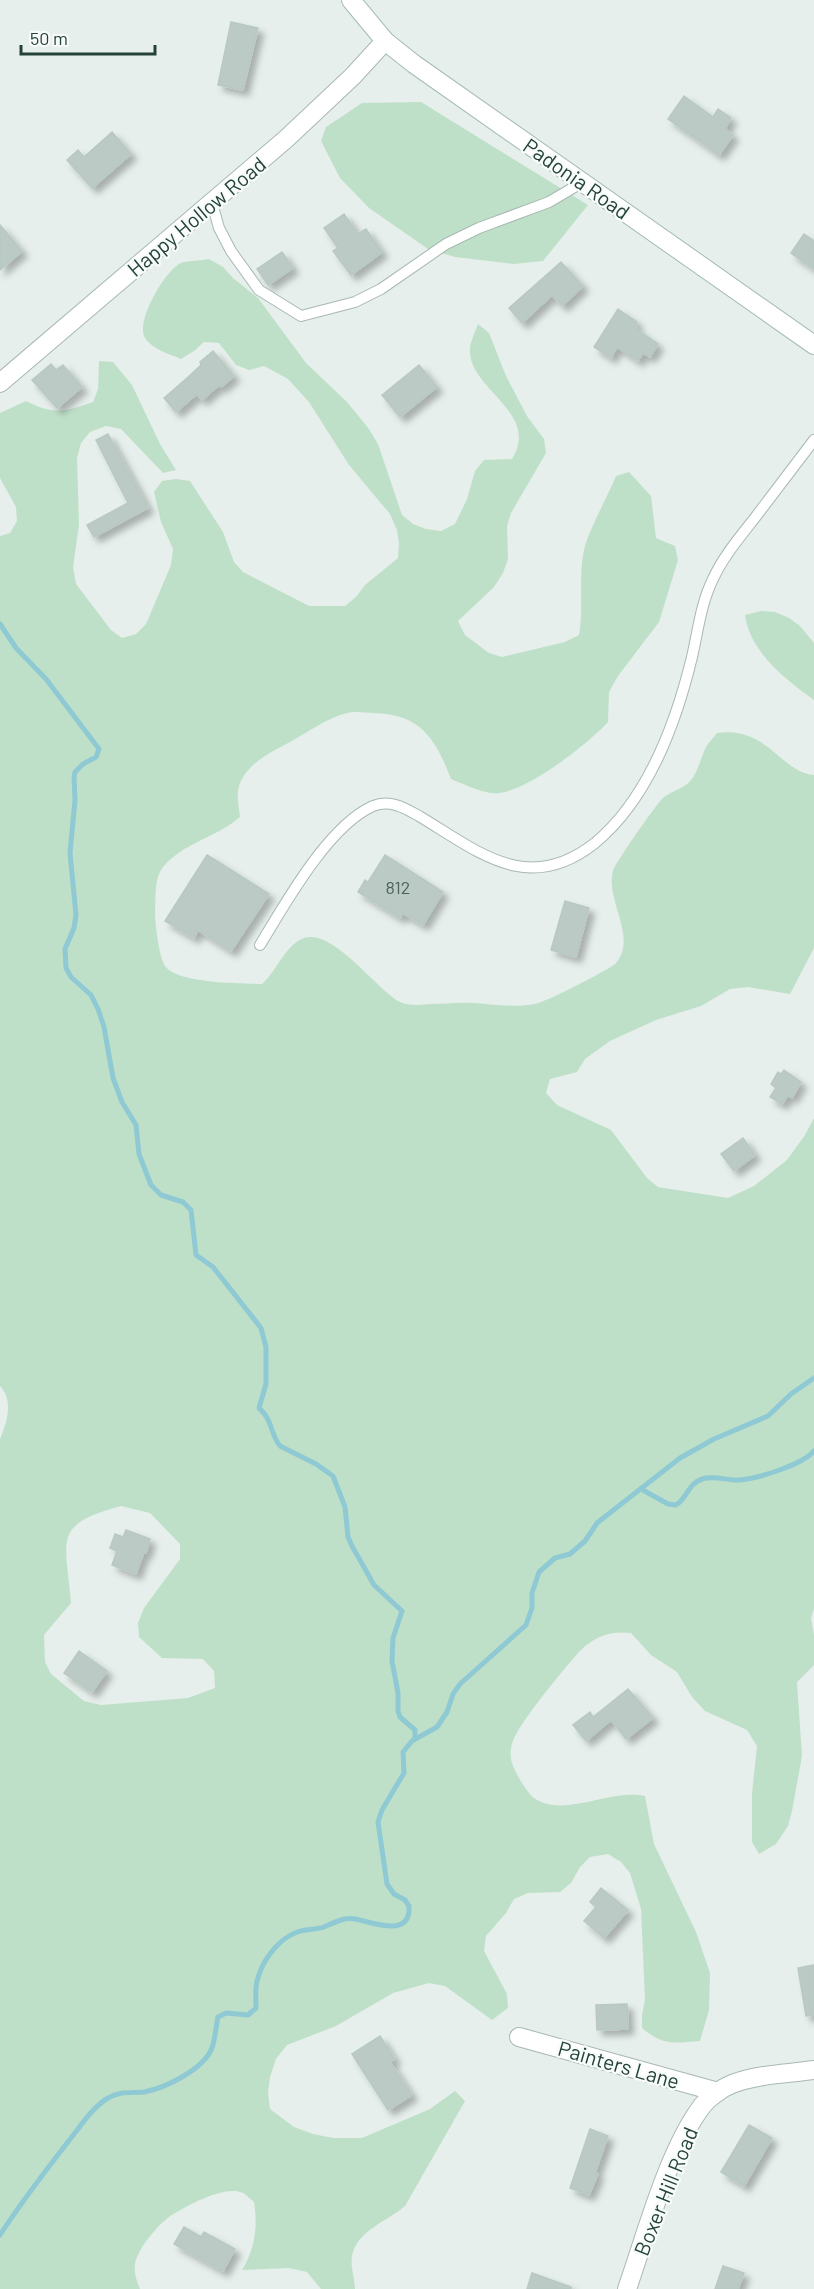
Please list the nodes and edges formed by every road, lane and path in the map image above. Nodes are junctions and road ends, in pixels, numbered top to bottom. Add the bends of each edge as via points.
1 (351, 0) edge
2 (385, 41) junction
3 (583, 182) junction
4 (212, 203) junction
5 (814, 345) edge
6 (0, 383) edge
7 (814, 440) edge
8 (260, 945) dead end
9 (519, 2037) dead end
10 (814, 2070) edge
11 (718, 2092) junction
12 (627, 2289) edge

1 - 2 street, Padonia Road
2 - 3 street, Padonia Road
2 - 4 street, Happy Hollow Road via 286,139
3 - 4 lane via 549,202 446,244 381,289 355,302 302,316 259,290 231,251
3 - 5 street, Padonia Road
4 - 6 street, Happy Hollow Road
7 - 8 lane via 737,539 713,577 681,697 657,757 618,820 597,840 579,855 558,864 515,867 488,857 407,809 392,803 373,807 333,838
9 - 11 street, Painters Lane
10 - 11 street, Boxer Hill Road via 746,2080
11 - 12 street, Boxer Hill Road via 694,2118 673,2161

